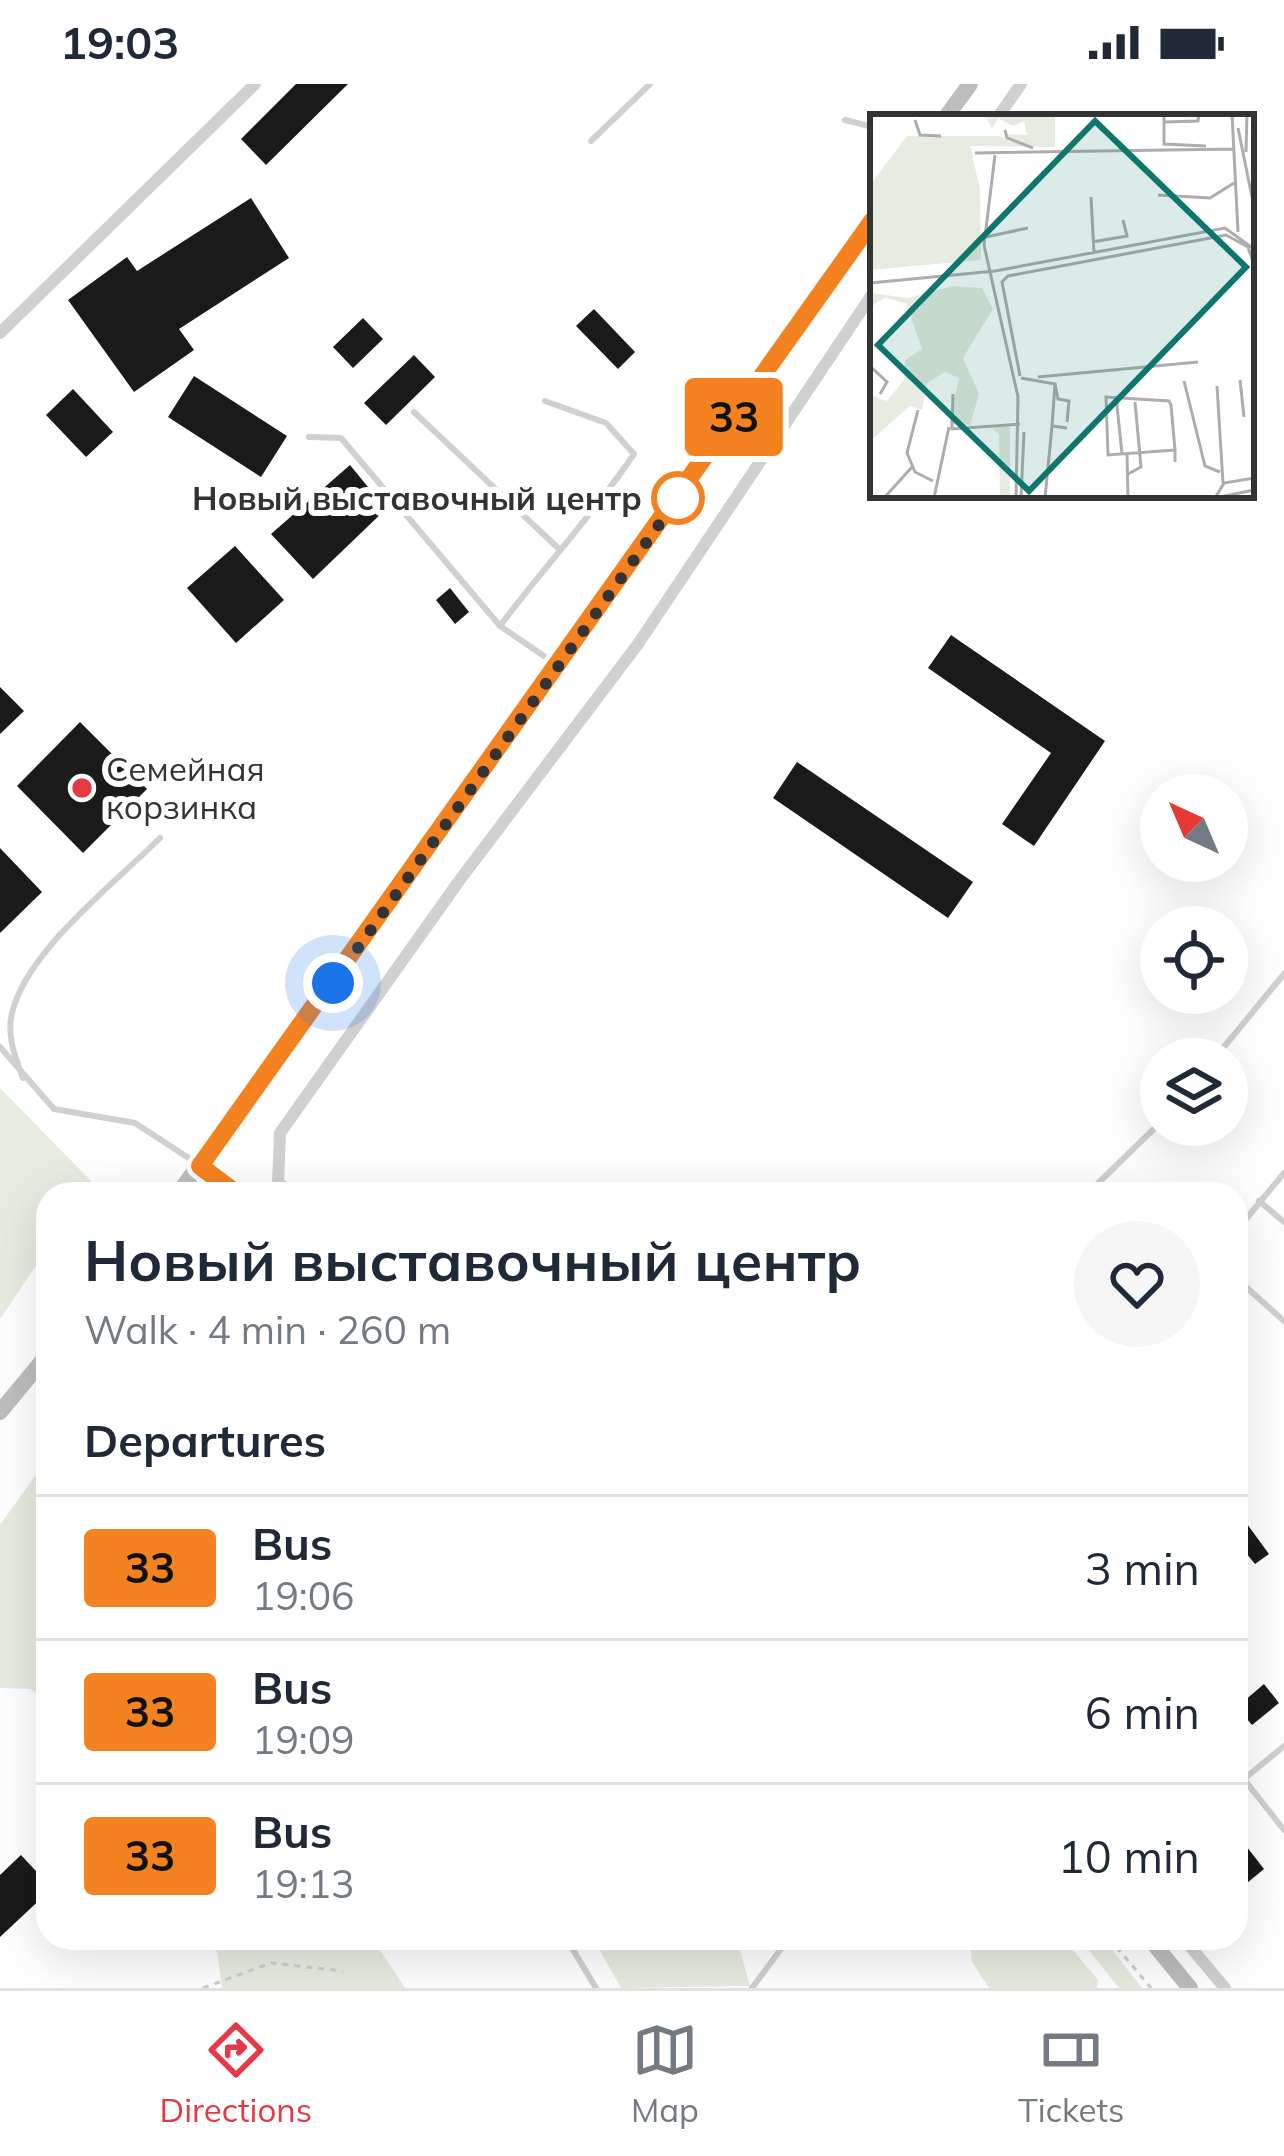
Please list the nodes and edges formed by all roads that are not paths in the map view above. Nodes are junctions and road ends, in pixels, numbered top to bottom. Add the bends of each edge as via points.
1 (255, 84) edge
2 (650, 84) edge
3 (970, 84) edge
4 (1022, 84) edge
5 (948, 114) edge
6 (1000, 114) edge
7 (845, 120) dead end
8 (870, 126) edge
9 (591, 141) dead end
10 (870, 224) edge
11 (870, 296) edge
12 (0, 333) edge
13 (545, 401) dead end
14 (414, 412) dead end
15 (309, 437) dead end
16 (558, 548) junction
17 (500, 626) junction
18 (560, 667) junction
19 (160, 838) dead end
20 (1284, 974) edge
21 (1231, 1038) edge
22 (0, 1047) edge
23 (23, 1078) junction
24 (1140, 1142) edge
25 (200, 1166) junction
26 (1284, 1173) edge
27 (187, 1182) edge
28 (221, 1182) edge
29 (278, 1182) edge
30 (1099, 1182) edge
31 (1259, 1201) junction
32 (1248, 1215) edge
33 (1284, 1222) edge
34 (1248, 1289) edge
35 (1284, 1322) edge
36 (36, 1368) edge
37 (0, 1412) edge
38 (1284, 1747) edge
39 (1248, 1776) edge
40 (1248, 1784) edge
41 (1284, 1830) edge
42 (573, 1950) edge
43 (780, 1950) edge
44 (1158, 1950) edge
45 (1193, 1950) edge
46 (596, 1988) edge
47 (752, 1988) edge
48 (1190, 1988) edge
49 (1225, 1988) edge

1 - 12 street
2 - 9 lane
3 - 5 main road
4 - 6 street
7 - 8 lane
10 - 18 main road
11 - 29 street via 638,644 280,1133
13 - 16 lane via 606,423 634,454 589,520
14 - 16 lane
15 - 17 lane via 341,438
16 - 17 lane
17 - 18 lane
18 - 25 main road
19 - 23 lane via 29,976 10,1029
20 - 21 lane
22 - 23 lane
23 - 25 lane via 63,1113 135,1124
24 - 30 lane
25 - 27 main road
25 - 28 main road
26 - 31 lane
31 - 32 lane
31 - 33 lane
34 - 35 lane
36 - 37 main road
38 - 39 lane
40 - 41 lane
42 - 46 lane
43 - 47 lane
44 - 48 main road
45 - 49 street

